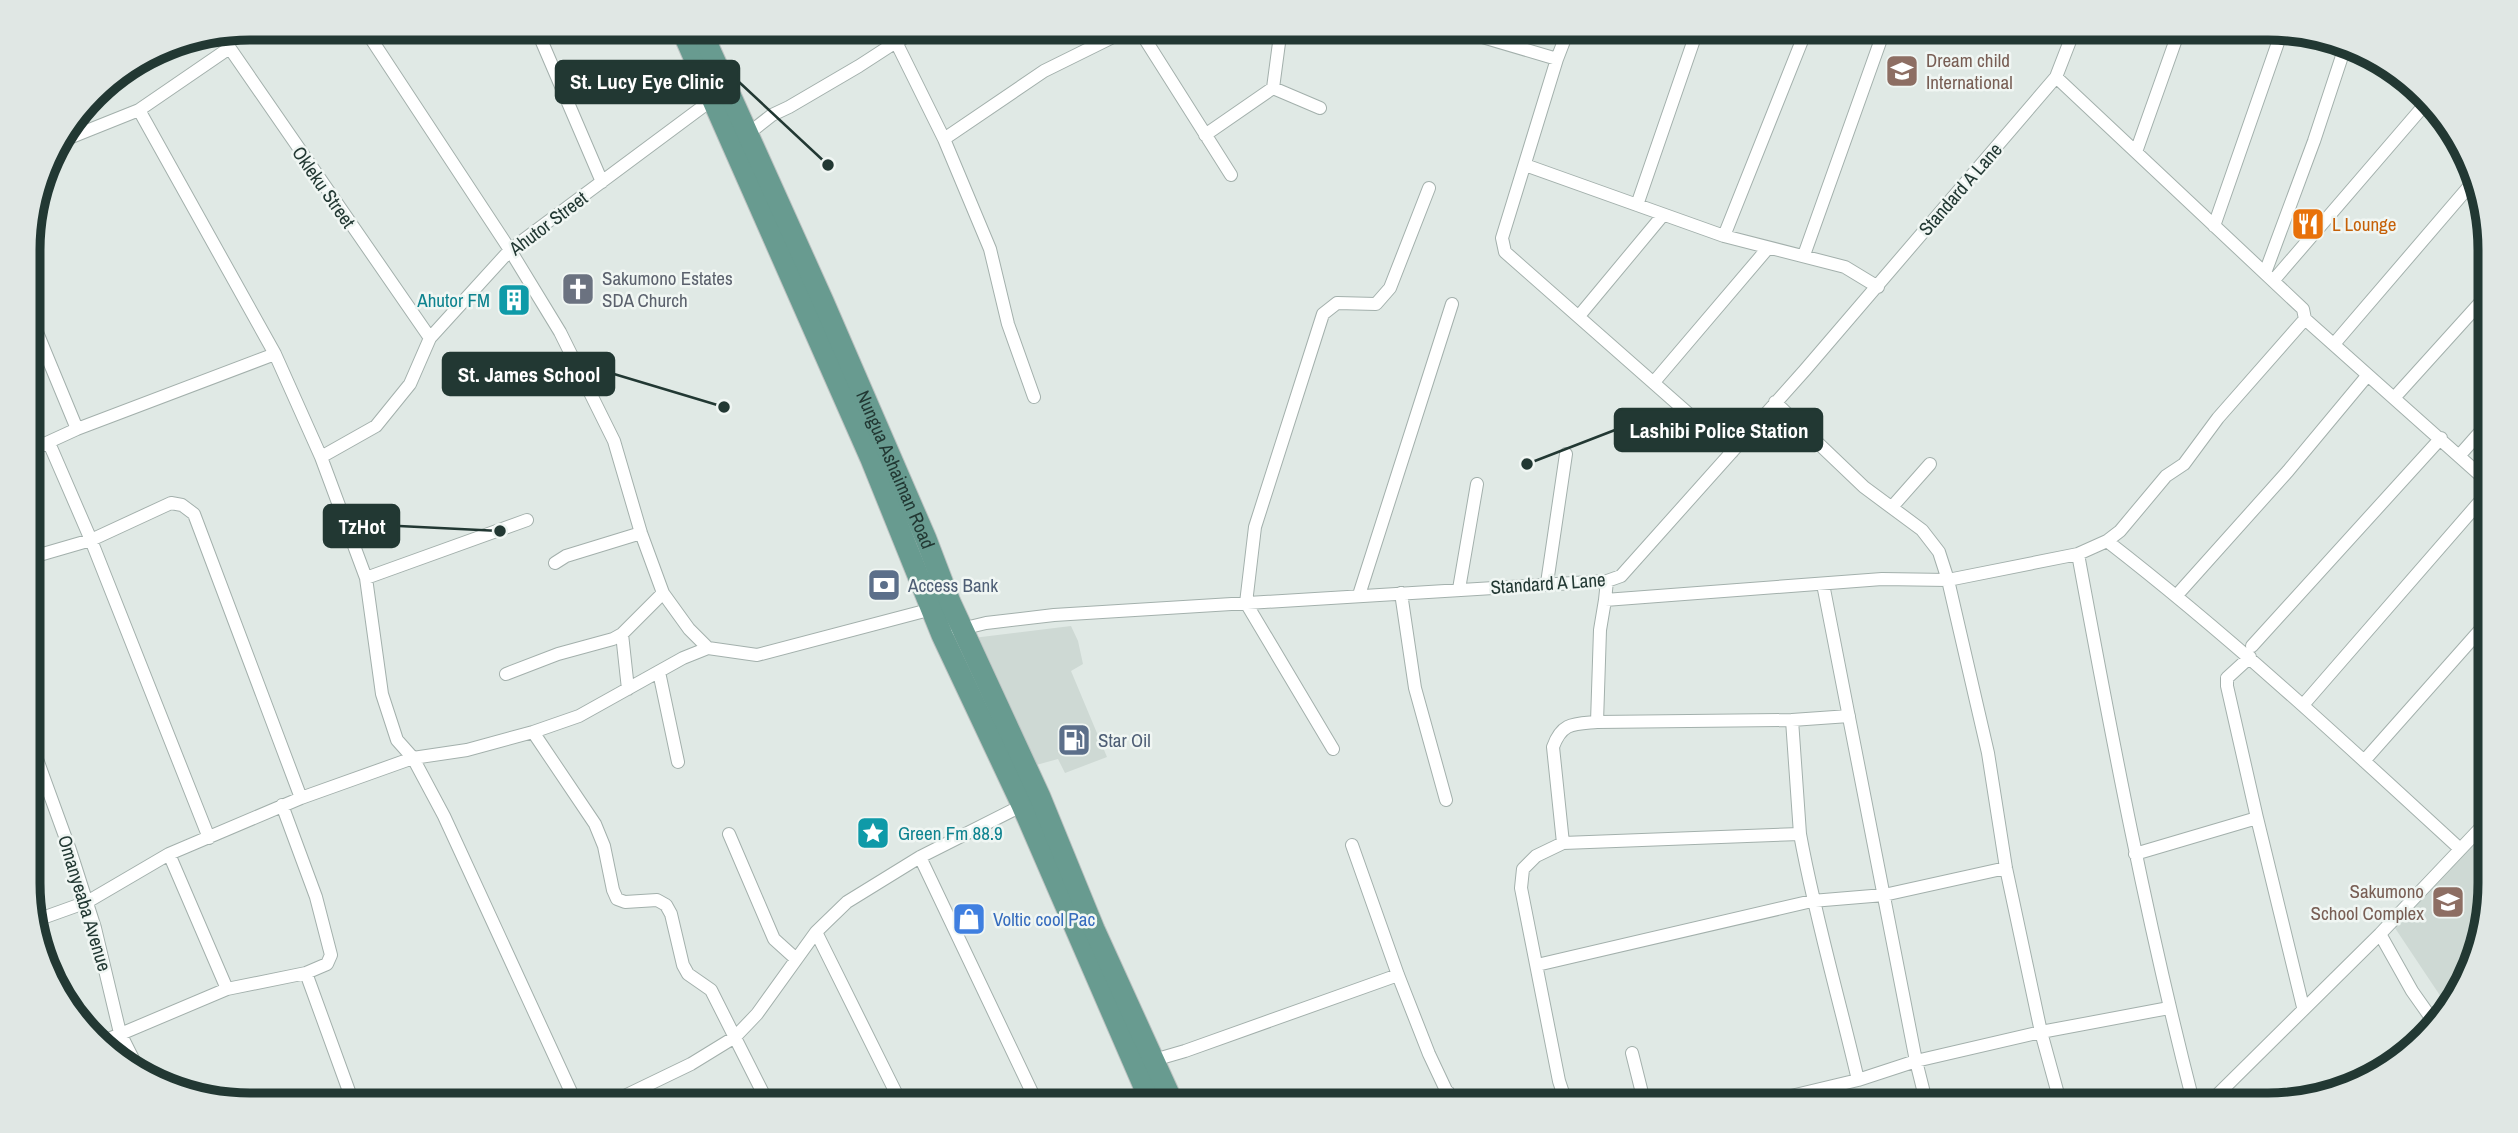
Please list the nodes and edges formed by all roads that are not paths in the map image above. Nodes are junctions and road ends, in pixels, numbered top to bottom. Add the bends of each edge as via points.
1 (372, 40) edge
2 (541, 40) edge
3 (686, 40) edge
4 (706, 40) edge
5 (900, 40) edge
6 (1107, 40) edge
7 (1146, 40) edge
8 (1279, 40) edge
9 (1493, 40) edge
10 (1564, 40) edge
11 (1695, 40) edge
12 (1802, 40) edge
13 (1881, 40) edge
14 (2070, 40) edge
15 (2176, 40) edge
16 (2278, 41) edge
17 (224, 42) edge
18 (896, 42) junction
19 (228, 49) junction
20 (2343, 54) edge
21 (1557, 59) junction
22 (2056, 77) junction
23 (1273, 88) junction
24 (713, 99) junction
25 (1320, 108) dead end
26 (2421, 108) edge
27 (139, 110) junction
28 (749, 133) junction
29 (75, 135) edge
30 (1205, 135) junction
31 (944, 139) junction
32 (2136, 152) junction
33 (1524, 165) junction
34 (1231, 175) dead end
35 (602, 183) junction
36 (1429, 188) dead end
37 (2468, 188) edge
38 (1637, 205) junction
39 (1663, 215) junction
40 (2214, 226) junction
41 (1724, 236) junction
42 (1768, 248) junction
43 (510, 250) junction
44 (1804, 255) junction
45 (2269, 277) junction
46 (1878, 287) junction
47 (1452, 304) dead end
48 (2478, 305) edge
49 (1579, 316) junction
50 (2305, 319) junction
51 (430, 338) junction
52 (41, 342) edge
53 (2334, 344) junction
54 (275, 355) junction
55 (2367, 376) junction
56 (1654, 382) junction
57 (1034, 397) dead end
58 (2394, 398) junction
59 (1775, 402) junction
60 (77, 429) junction
61 (2478, 434) edge
62 (2441, 438) junction
63 (49, 443) junction
64 (41, 447) edge
65 (1732, 452) junction
66 (1566, 454) dead end
67 (2459, 456) junction
68 (321, 457) junction
69 (1930, 464) dead end
70 (2478, 473) edge
71 (1477, 484) dead end
72 (2478, 504) edge
73 (1892, 507) junction
74 (527, 520) dead end
75 (641, 533) junction
76 (91, 540) junction
77 (2108, 541) junction
78 (2078, 554) junction
79 (41, 555) edge
80 (555, 563) dead end
81 (366, 578) junction
82 (1948, 580) junction
83 (1607, 581) junction
84 (1547, 583) junction
85 (1823, 584) junction
86 (1459, 589) junction
87 (663, 593) junction
88 (1401, 593) junction
89 (1359, 595) junction
90 (2177, 595) junction
91 (1605, 600) junction
92 (1247, 603) junction
93 (940, 606) junction
94 (951, 632) junction
95 (2478, 632) edge
96 (622, 634) junction
97 (708, 648) junction
98 (2251, 651) junction
99 (659, 672) junction
100 (506, 674) dead end
101 (628, 689) junction
102 (2303, 705) junction
103 (1849, 716) junction
104 (1792, 720) junction
105 (1597, 722) junction
106 (533, 733) junction
107 (1333, 749) dead end
108 (413, 758) junction
109 (2364, 761) junction
110 (678, 762) dead end
111 (40, 768) edge
112 (301, 798) junction
113 (1447, 800) dead end
114 (1031, 801) junction
115 (282, 805) junction
116 (2257, 818) junction
117 (2478, 830) edge
118 (729, 834) dead end
119 (1800, 834) junction
120 (209, 838) junction
121 (1563, 843) junction
122 (1352, 845) dead end
123 (2460, 849) junction
124 (2135, 853) junction
125 (169, 854) junction
126 (920, 857) junction
127 (2006, 868) junction
128 (1884, 895) junction
129 (1812, 901) junction
130 (87, 902) junction
131 (43, 918) edge
132 (816, 932) junction
133 (2380, 934) junction
134 (795, 958) junction
135 (1537, 965) junction
136 (306, 972) junction
137 (1398, 975) junction
138 (227, 989) junction
139 (2303, 1007) junction
140 (2169, 1008) junction
141 (2429, 1016) edge
142 (2041, 1032) junction
143 (120, 1033) junction
144 (735, 1037) junction
145 (110, 1038) edge
146 (1632, 1053) dead end
147 (131, 1055) edge
148 (1154, 1060) junction
149 (1916, 1061) junction
150 (1858, 1080) junction
151 (1447, 1092) edge
152 (1563, 1092) edge
153 (1642, 1092) edge
154 (1821, 1092) edge
155 (1924, 1092) edge
156 (2057, 1092) edge
157 (2191, 1092) edge
158 (2220, 1092) edge
159 (350, 1093) edge
160 (571, 1093) edge
161 (631, 1093) edge
162 (763, 1093) edge
163 (896, 1093) edge
164 (1032, 1093) edge
165 (1147, 1093) edge
166 (1168, 1093) edge

1 - 43 street
2 - 35 street
3 - 24 main road, Nungua Ashaiman Road
4 - 28 main road, Nungua Ashaiman Road
5 - 18 street
6 - 31 street via 1044,71
7 - 30 street
8 - 23 street
9 - 21 street
10 - 21 street
11 - 38 street
12 - 41 street
13 - 44 street
14 - 22 street, Standard A Lane
15 - 32 street
16 - 40 street
17 - 19 street, Okleku Street
18 - 28 street
18 - 31 street
19 - 27 street
19 - 51 street, Okleku Street
20 - 45 street
21 - 33 street
22 - 32 street
22 - 46 street, Standard A Lane
23 - 25 street
23 - 30 street
24 - 35 street, Ahutor Street
24 - 93 main road, Nungua Ashaiman Road
26 - 45 street
27 - 29 street
27 - 54 street
28 - 93 main road, Nungua Ashaiman Road via 926,538
30 - 34 street
31 - 57 street via 990,249 1008,324
32 - 40 street
33 - 38 street
33 - 49 street via 1502,246
35 - 43 street, Ahutor Street
36 - 92 street via 1382,299 1376,304 1337,303 1323,314 1255,527
37 - 53 street
38 - 39 street
39 - 41 street
39 - 49 street
40 - 45 street
41 - 42 street
42 - 44 street
42 - 56 street
43 - 51 street, Ahutor Street
43 - 75 street via 560,332 614,441
44 - 46 street via 1845,267
45 - 50 street via 2303,309
46 - 59 street, Standard A Lane
47 - 89 street
48 - 58 street
49 - 56 street
50 - 53 street
50 - 77 street via 2184,464 2166,476
51 - 68 street, Ahutor Street via 410,384 376,426
52 - 60 street
53 - 55 street
54 - 60 street
54 - 68 street
55 - 58 street
55 - 90 street
56 - 65 street
58 - 62 street
59 - 65 street, Standard A Lane
59 - 73 street via 1857,481
60 - 63 street
61 - 67 street
62 - 67 street
62 - 98 street
63 - 64 street
63 - 76 street
65 - 83 street, Standard A Lane via 1634,563 1621,576
66 - 84 street
67 - 70 street
68 - 81 street
69 - 73 street
71 - 86 street
72 - 102 street
73 - 82 street via 1922,530 1939,552
74 - 81 street
75 - 80 street
75 - 87 street
76 - 79 street
76 - 112 street via 171,503 194,514
76 - 120 street
77 - 78 street
77 - 90 street
78 - 82 street
78 - 124 street
81 - 108 street via 382,694 397,740
82 - 85 street
82 - 127 street via 1988,753
83 - 84 street, Standard A Lane
83 - 91 street
84 - 86 street, Standard A Lane
85 - 91 street
85 - 103 street
86 - 88 street, Standard A Lane
87 - 96 street
87 - 97 street
88 - 89 street, Standard A Lane
88 - 113 street via 1415,688
89 - 92 street, Standard A Lane
90 - 98 street
91 - 105 street
92 - 94 street, Standard A Lane via 1054,615
92 - 107 street
93 - 94 main road, Nungua Ashaiman Road
93 - 97 street via 757,655
94 - 114 main road, Nungua Ashaiman Road
95 - 109 street
96 - 100 street
96 - 101 street
97 - 99 street
98 - 102 street
98 - 116 street via 2227,678 2227,686
99 - 101 street
99 - 110 street
101 - 106 street via 579,716
102 - 109 street
103 - 104 street
103 - 128 street
104 - 105 street
104 - 119 street
105 - 121 street via 1571,724 1558,734 1553,747
106 - 108 street
106 - 144 street via 595,824 617,899 657,900 666,905 683,965 711,990
108 - 112 street
108 - 160 street
109 - 123 street
111 - 130 street, Omanyeaba Avenue
112 - 115 street
114 - 126 street
114 - 148 main road, Nungua Ashaiman Road
114 - 165 main road, Nungua Ashaiman Road
115 - 120 street
115 - 136 street via 316,897 331,955 327,964
116 - 124 street
116 - 139 street
117 - 123 street
118 - 134 street via 774,939
119 - 121 street
119 - 129 street
120 - 125 street
121 - 135 street via 1536,856 1523,869 1521,888
122 - 137 street
123 - 133 street
124 - 140 street
125 - 130 street
125 - 138 street
126 - 132 street via 847,902
126 - 164 street
127 - 128 street
127 - 142 street
128 - 129 street
128 - 149 street
129 - 135 street
129 - 150 street
130 - 131 street
130 - 143 street, Omanyeaba Avenue
132 - 134 street
132 - 163 street
133 - 139 street
133 - 141 street
134 - 144 street via 757,1014
135 - 152 street
136 - 138 street
136 - 159 street
137 - 148 street
137 - 151 street
138 - 143 street
139 - 158 street
140 - 142 street
140 - 157 street
142 - 149 street
142 - 156 street
143 - 145 street
143 - 147 street, Omanyeaba Avenue
144 - 161 street
144 - 162 street
146 - 153 street
148 - 166 main road, Nungua Ashaiman Road
149 - 150 street
149 - 155 street
150 - 154 street

